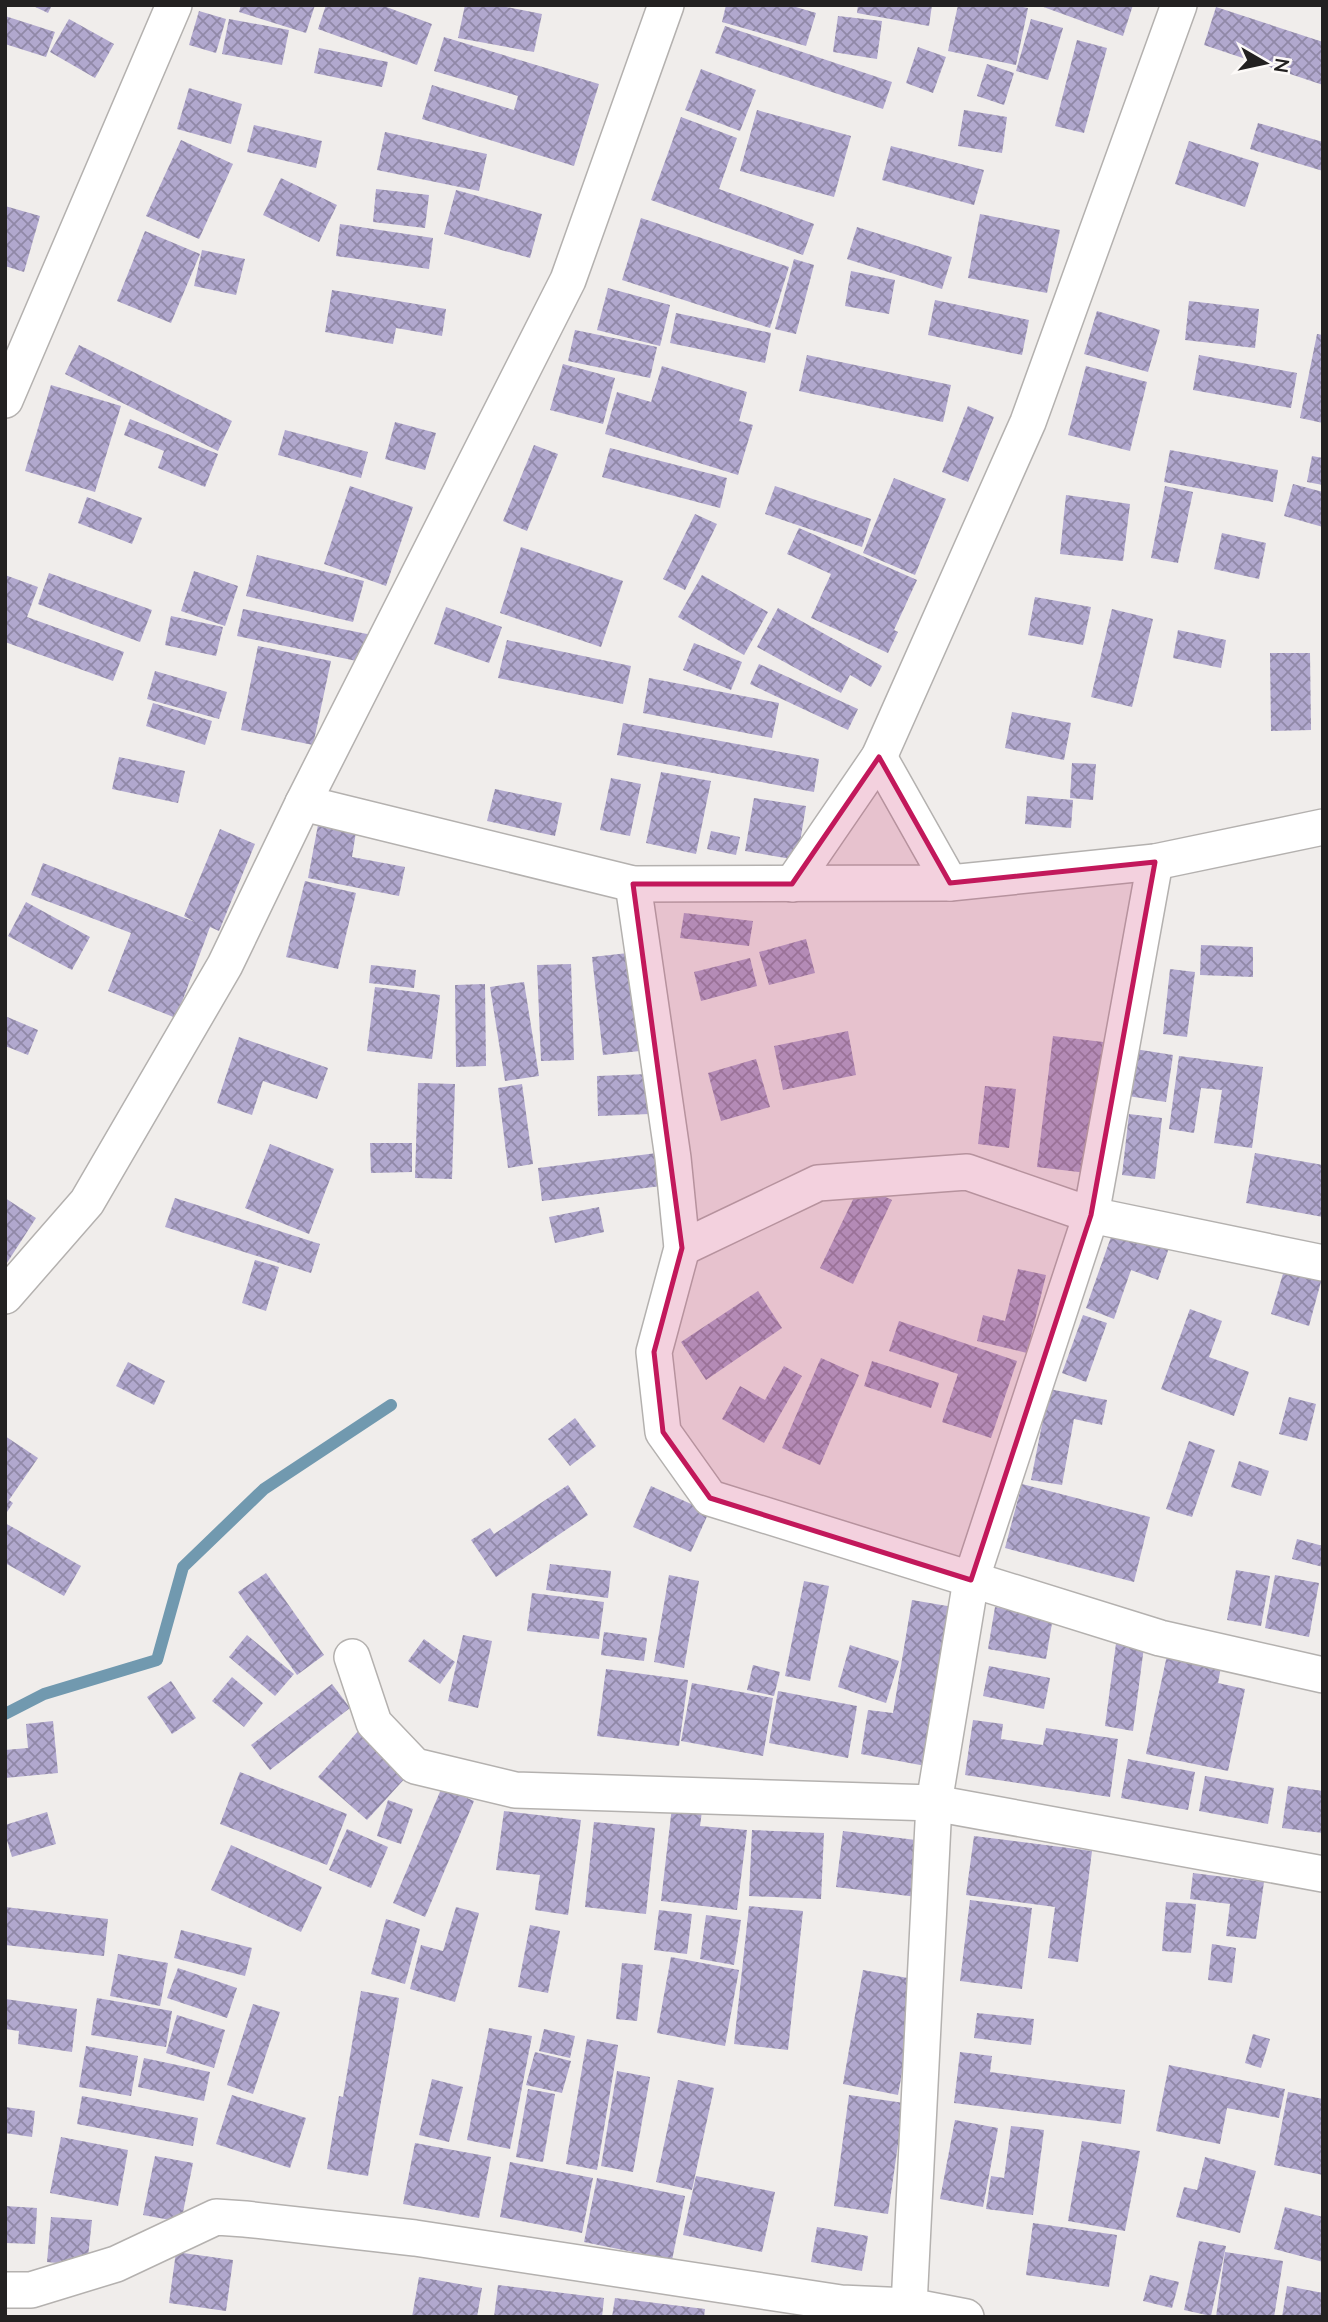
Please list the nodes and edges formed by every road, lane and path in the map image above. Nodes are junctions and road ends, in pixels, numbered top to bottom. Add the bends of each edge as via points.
1 (174, 5) edge
2 (666, 5) edge
3 (1179, 5) edge
4 (5, 400) edge
5 (879, 757) junction
6 (303, 803) junction
7 (1323, 827) edge
8 (1155, 862) junction
9 (950, 883) junction
10 (633, 884) junction
11 (792, 884) junction
12 (1091, 1215) junction
13 (682, 1248) junction
14 (1323, 1263) edge
15 (5, 1296) edge
16 (971, 1580) junction
17 (352, 1657) dead end
18 (1323, 1675) edge
19 (934, 1803) junction
20 (1323, 1874) edge
21 (5, 2290) edge
22 (909, 2306) junction
23 (839, 2310) edge
24 (966, 2317) edge

1 - 4 street
2 - 6 street via 568,280
3 - 5 street via 1028,422
5 - 9 street
5 - 11 street
6 - 10 street
6 - 15 street via 225,965 87,1202
7 - 8 street
8 - 9 street
8 - 12 street
9 - 11 street
10 - 11 street
10 - 13 street
12 - 13 street via 967,1172 818,1183
12 - 14 street
12 - 16 street
13 - 16 street via 654,1352 663,1432 710,1499
16 - 18 street via 1160,1638
16 - 19 street
17 - 19 street via 374,1723 415,1766 515,1790
19 - 20 street
19 - 22 street
21 - 23 street via 31,2290 116,2264 216,2217 415,2238
22 - 23 street
22 - 24 street

